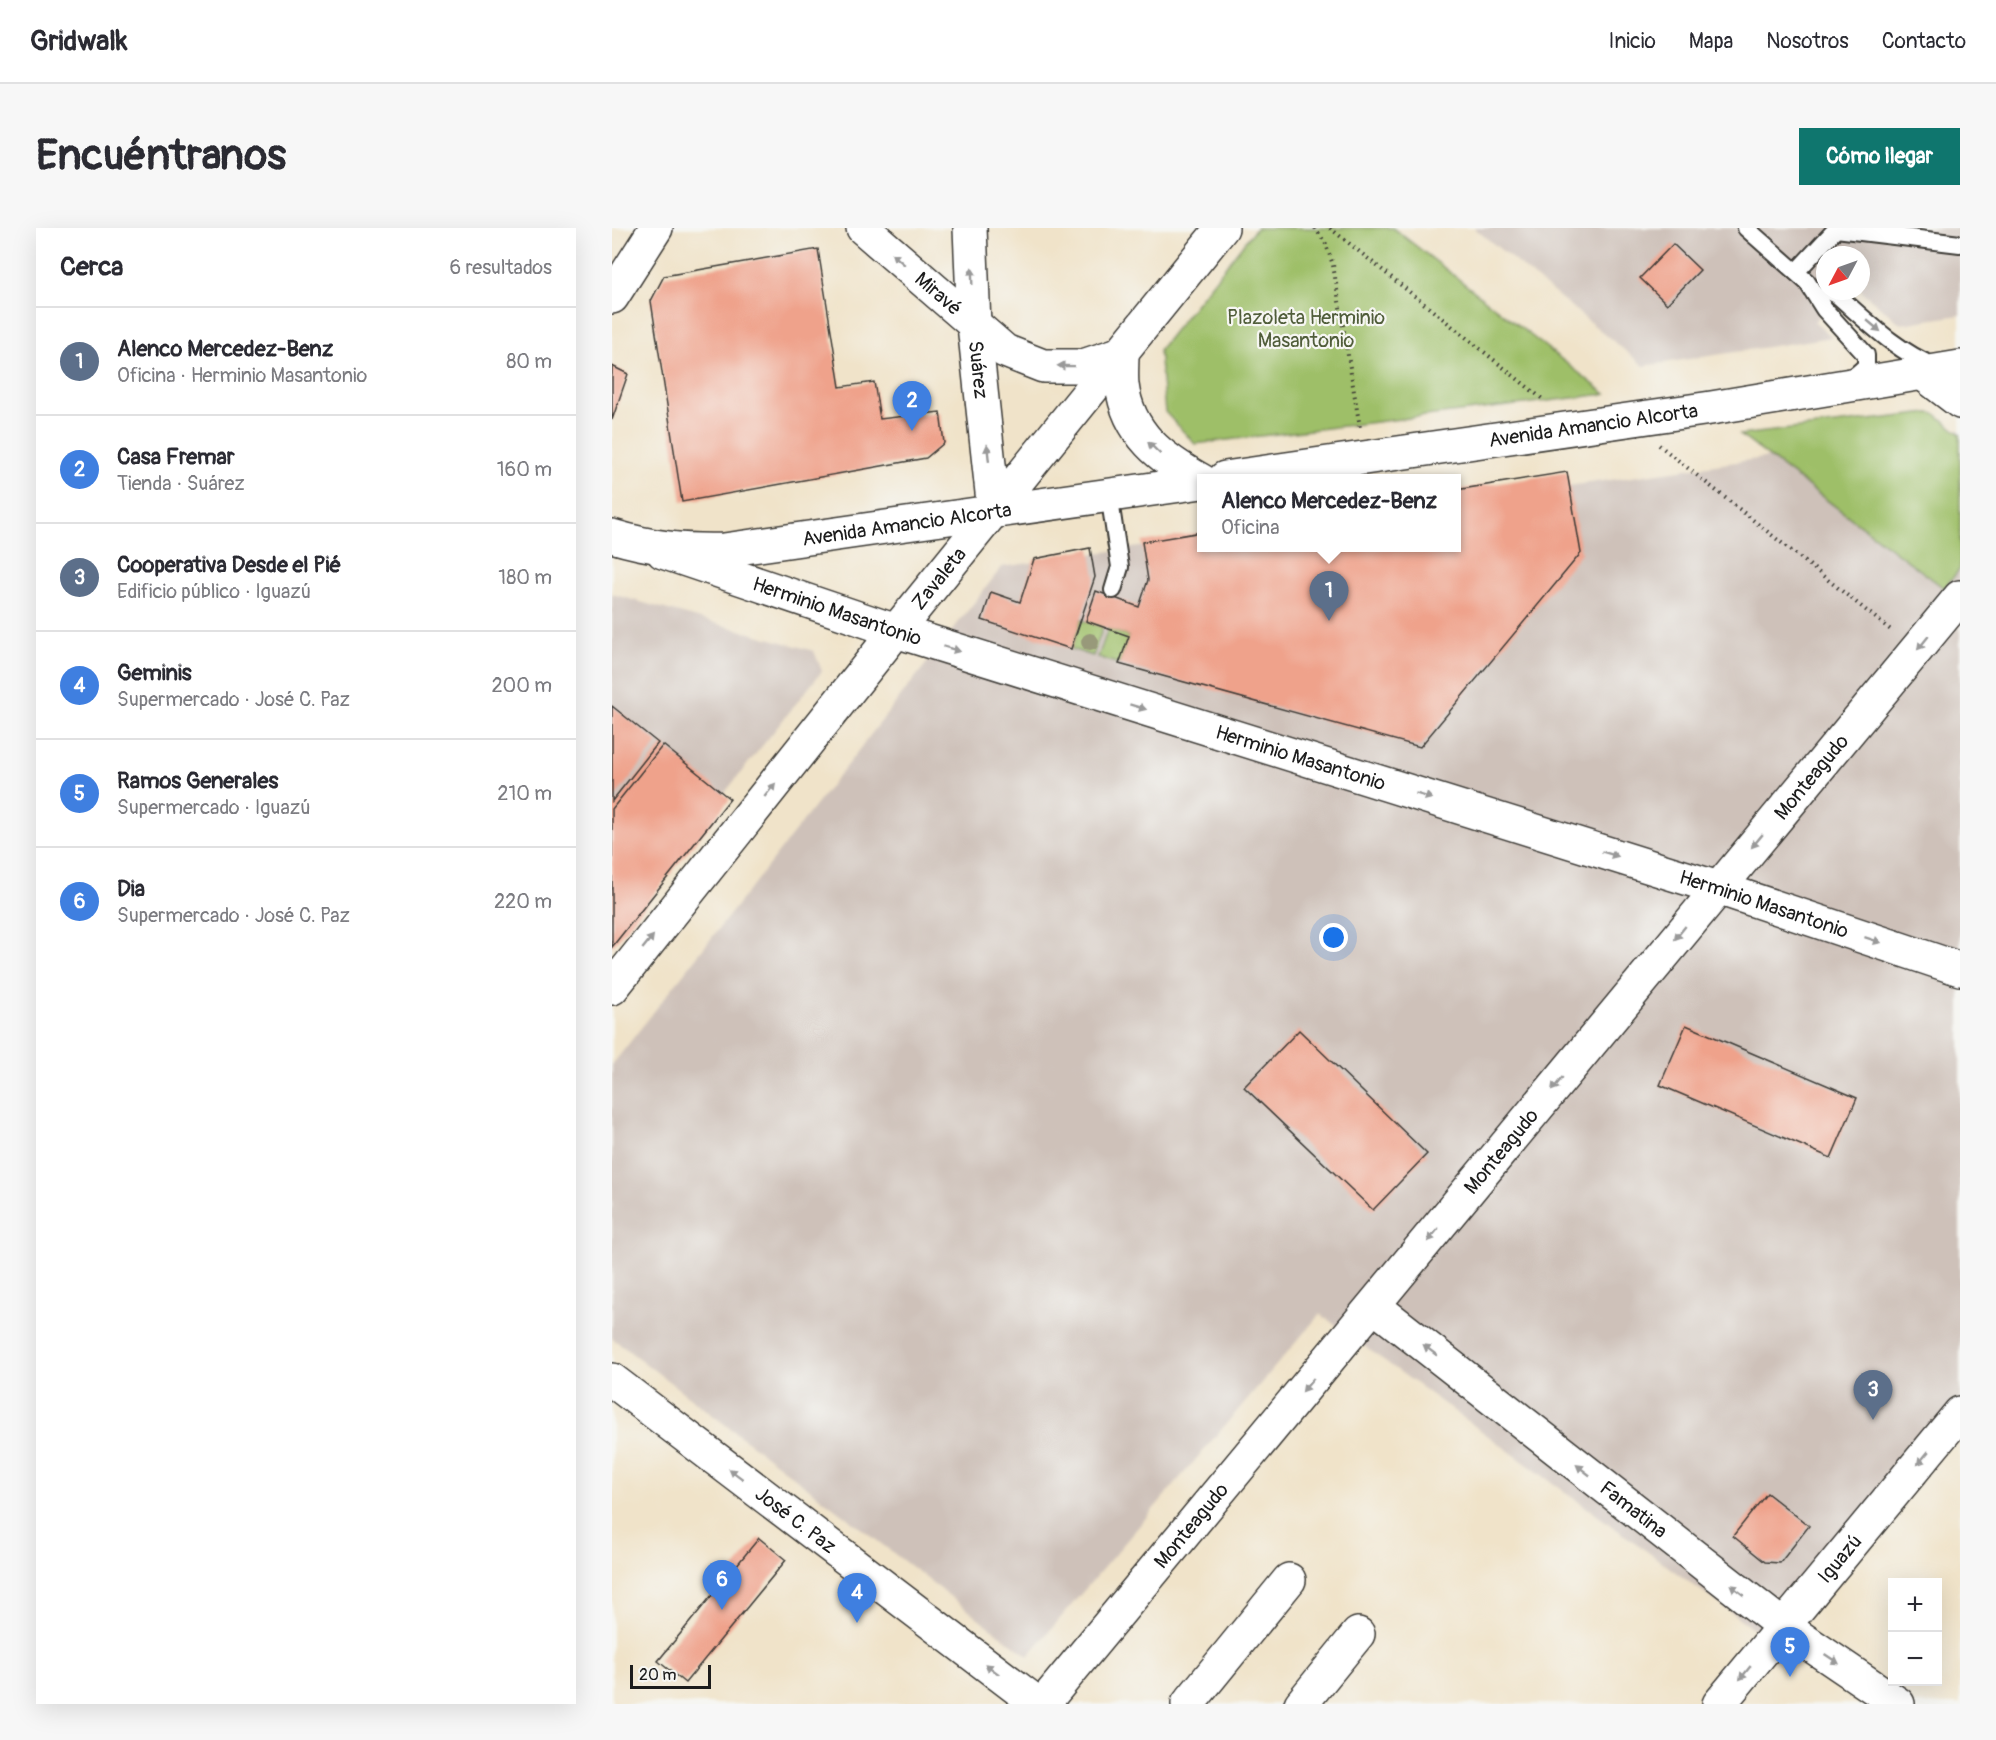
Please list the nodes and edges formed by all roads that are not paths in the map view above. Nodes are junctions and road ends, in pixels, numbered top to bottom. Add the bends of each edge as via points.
1 (656, 228) edge
2 (862, 228) edge
3 (970, 228) edge
4 (1222, 228) edge
5 (1746, 228) edge
6 (1837, 229) edge
7 (1960, 244) edge
8 (1802, 277) junction
9 (1816, 285) edge
10 (612, 297) edge
11 (1843, 300) edge
12 (974, 325) junction
13 (1122, 353) junction
14 (1942, 370) edge
15 (1841, 387) junction
16 (1960, 402) edge
17 (1253, 474) edge
18 (1197, 479) edge
19 (1197, 483) edge
20 (1109, 495) junction
21 (994, 512) junction
22 (612, 536) edge
23 (644, 546) junction
24 (1113, 590) dead end
25 (1960, 597) edge
26 (896, 631) junction
27 (1718, 888) junction
28 (1960, 969) edge
29 (612, 988) edge
30 (1374, 1306) junction
31 (612, 1380) edge
32 (1960, 1413) edge
33 (1289, 1580) dead end
34 (1783, 1626) junction
35 (1358, 1634) dead end
36 (1041, 1704) edge
37 (1188, 1704) edge
38 (1301, 1704) edge
39 (1719, 1704) edge
40 (1898, 1704) edge

1 - 10 street
12 -> 2 street, Miravé
12 -> 3 street, Suárez
4 - 13 street, Zavaleta
5 - 8 lane
6 - 7 lane
6 - 8 lane
8 - 9 lane
8 - 15 lane via 1824,309 1866,355 1866,366
11 -> 14 lane via 1890,341
13 -> 12 street, Miravé via 1083,366 1043,366 1005,351
21 -> 12 street, Suárez
18 -> 13 street via 1149,444 1131,417 1122,386
13 - 21 street, Zavaleta
14 - 15 street, Avenida Amancio Alcorta
14 - 16 street
15 - 17 street, Avenida Amancio Alcorta
19 - 20 street, Avenida Amancio Alcorta
20 - 21 street, Avenida Amancio Alcorta
20 - 24 lane via 1120,567
21 - 23 street, Avenida Amancio Alcorta via 724,550
21 - 26 street, Zavaleta
22 - 23 street, Avenida Amancio Alcorta
23 - 26 street, Herminio Masantonio
25 -> 27 street, Monteagudo
26 -> 27 street, Herminio Masantonio
29 -> 26 street, Zavaleta
27 -> 28 street, Herminio Masantonio
27 -> 30 street, Monteagudo
34 -> 30 street, Famatina
30 -> 36 street, Monteagudo
36 -> 31 street, José C. Paz
32 -> 34 street, Iguazú
33 - 37 street
34 -> 39 street, Iguazú
34 -> 40 street, Famatina
35 - 38 street

